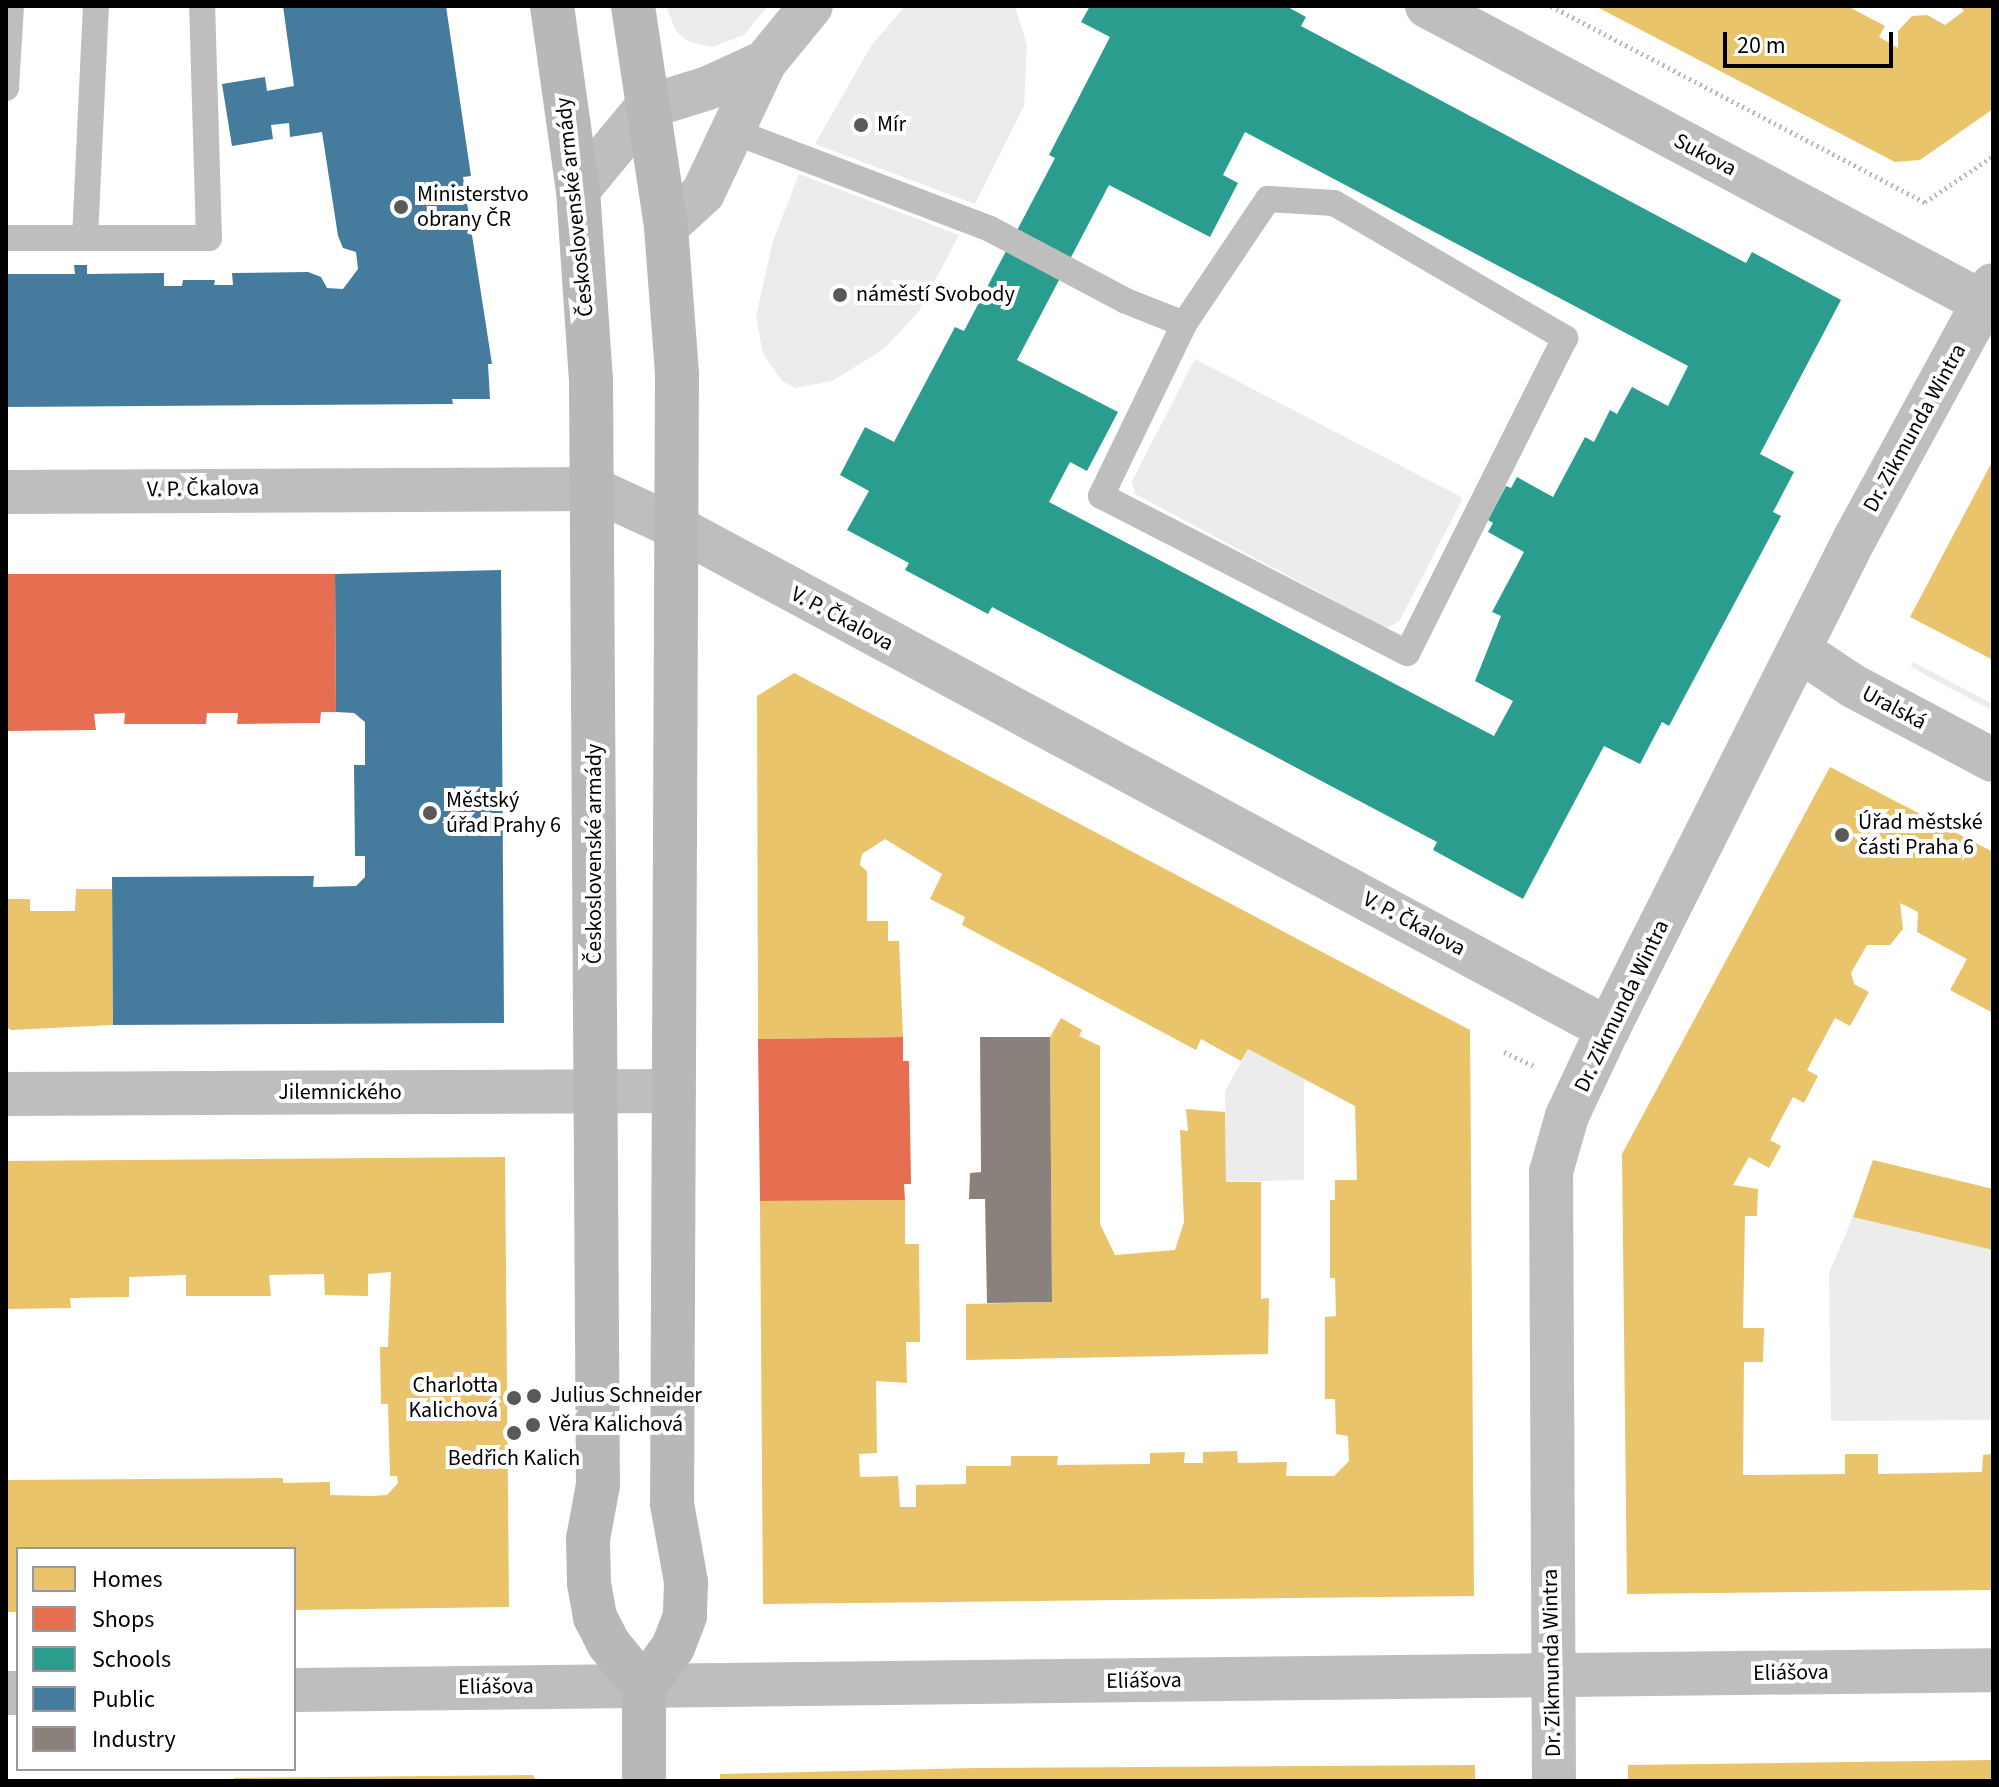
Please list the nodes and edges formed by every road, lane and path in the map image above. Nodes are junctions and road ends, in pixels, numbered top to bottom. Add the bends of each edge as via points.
1 (11, 6) edge
2 (96, 6) edge
3 (202, 6) edge
4 (552, 6) edge
5 (633, 6) edge
6 (811, 6) edge
7 (1427, 6) edge
8 (1551, 6) edge
9 (765, 62) junction
10 (6, 88) edge
11 (647, 107) junction
12 (735, 132) junction
13 (1993, 156) edge
14 (578, 190) junction
15 (666, 227) junction
16 (6, 238) edge
17 (85, 238) junction
18 (1988, 294) edge
19 (1184, 324) junction
20 (593, 489) junction
21 (6, 492) edge
22 (676, 527) junction
23 (1799, 650) junction
24 (1993, 760) edge
25 (518, 797) dead end
26 (505, 798) dead end
27 (1608, 1029) junction
28 (596, 1091) junction
29 (674, 1091) junction
30 (6, 1094) edge
31 (1993, 1670) edge
32 (1551, 1677) junction
33 (644, 1687) junction
34 (296, 1690) edge
35 (644, 1781) edge
36 (1554, 1781) edge

1 - 10 lane
2 - 17 lane
3 - 17 lane via 209,238
4 - 14 main road, Československé armády
5 - 11 main road
6 - 9 street
7 - 18 street, Sukova
8 - 13 path via 1925,202
9 - 11 street
9 - 12 street
11 - 14 street
11 - 15 main road
12 - 15 street via 703,193
12 - 19 lane via 990,229 1126,301
14 - 20 main road, Československé armády
15 - 22 main road via 677,375
16 - 17 lane
18 - 23 street, Dr. Zikmunda Wintra
19 - 19 lane via 1268,199 1334,203 1565,338 1407,653 1101,496
20 - 21 street, V. P. Čkalova
20 - 22 street, V. P. Čkalova
20 - 28 main road, Československé armády
22 - 27 street, V. P. Čkalova
22 - 29 main road
23 - 24 street, Uralská via 1853,686
23 - 27 street, Dr. Zikmunda Wintra
25 - 26 path
27 - 32 street, Dr. Zikmunda Wintra via 1567,1116 1551,1172
28 - 29 street, Jilemnického
28 - 30 street, Jilemnického
28 - 33 main road, Československé armády via 598,1485 588,1539 589,1583 602,1630
29 - 33 main road via 672,1504 686,1582 685,1616 673,1647
31 - 32 street, Eliášova
32 - 33 street, Eliášova
32 - 36 street, Dr. Zikmunda Wintra
33 - 34 street, Eliášova
33 - 35 main road

